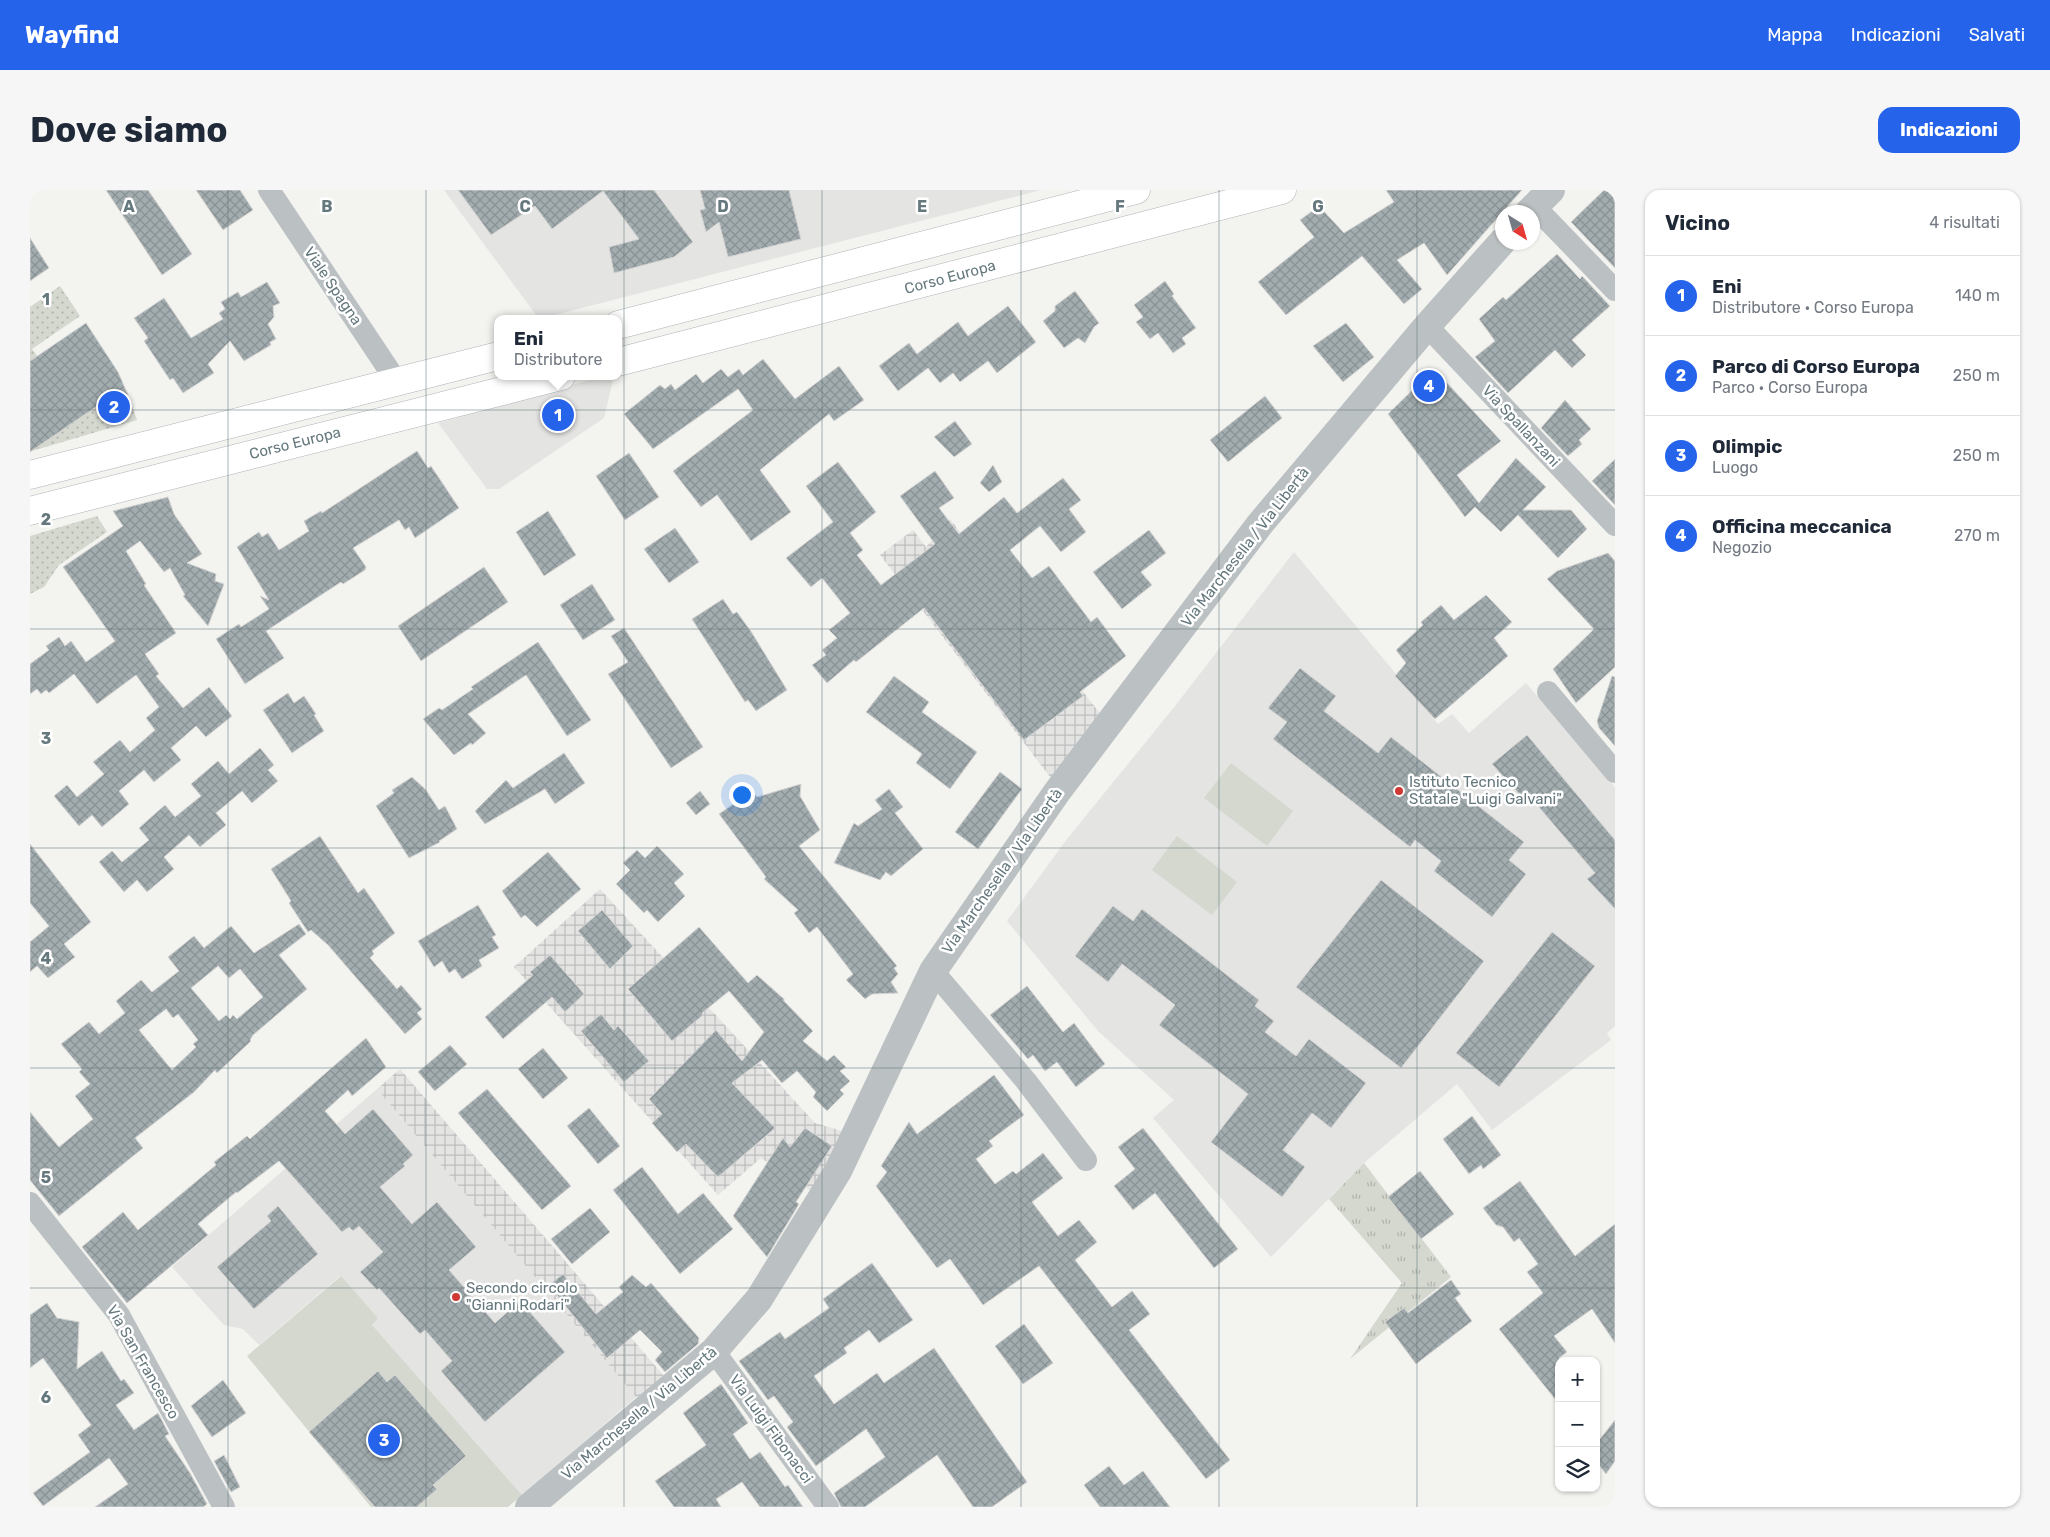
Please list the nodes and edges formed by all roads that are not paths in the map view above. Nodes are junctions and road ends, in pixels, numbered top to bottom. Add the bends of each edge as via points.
1 (269, 190) edge
2 (1136, 190) edge
3 (1282, 190) edge
4 (1538, 203) edge
5 (1495, 250) edge
6 (1615, 290) edge
7 (622, 324) edge
8 (1427, 326) junction
9 (494, 357) edge
10 (622, 361) edge
11 (544, 380) edge
12 (397, 382) junction
13 (30, 475) edge
14 (30, 511) edge
15 (1615, 525) edge
16 (1548, 692) dead end
17 (1615, 772) edge
18 (933, 971) junction
19 (1086, 1160) dead end
20 (30, 1203) edge
21 (714, 1351) junction
22 (224, 1507) edge
23 (529, 1507) edge
24 (828, 1507) edge

1 - 12 street, Viale Spagna
2 - 7 main road
3 - 10 main road, Corso Europa
4 - 6 street
5 - 8 street, Via Marchesella / Via Libertà
8 - 15 street, Via Spallanzani
8 - 18 street, Via Marchesella / Via Libertà via 1260,524 1057,792
9 - 12 main road
11 - 14 main road, Corso Europa
12 - 13 main road
16 - 17 street
18 - 19 street via 1026,1081
18 - 21 street, Via Marchesella / Via Libertà via 838,1171 759,1299
20 - 22 street, Via San Francesco via 119,1315
21 - 23 street, Via Marchesella / Via Libertà
21 - 24 street, Via Luigi Fibonacci

